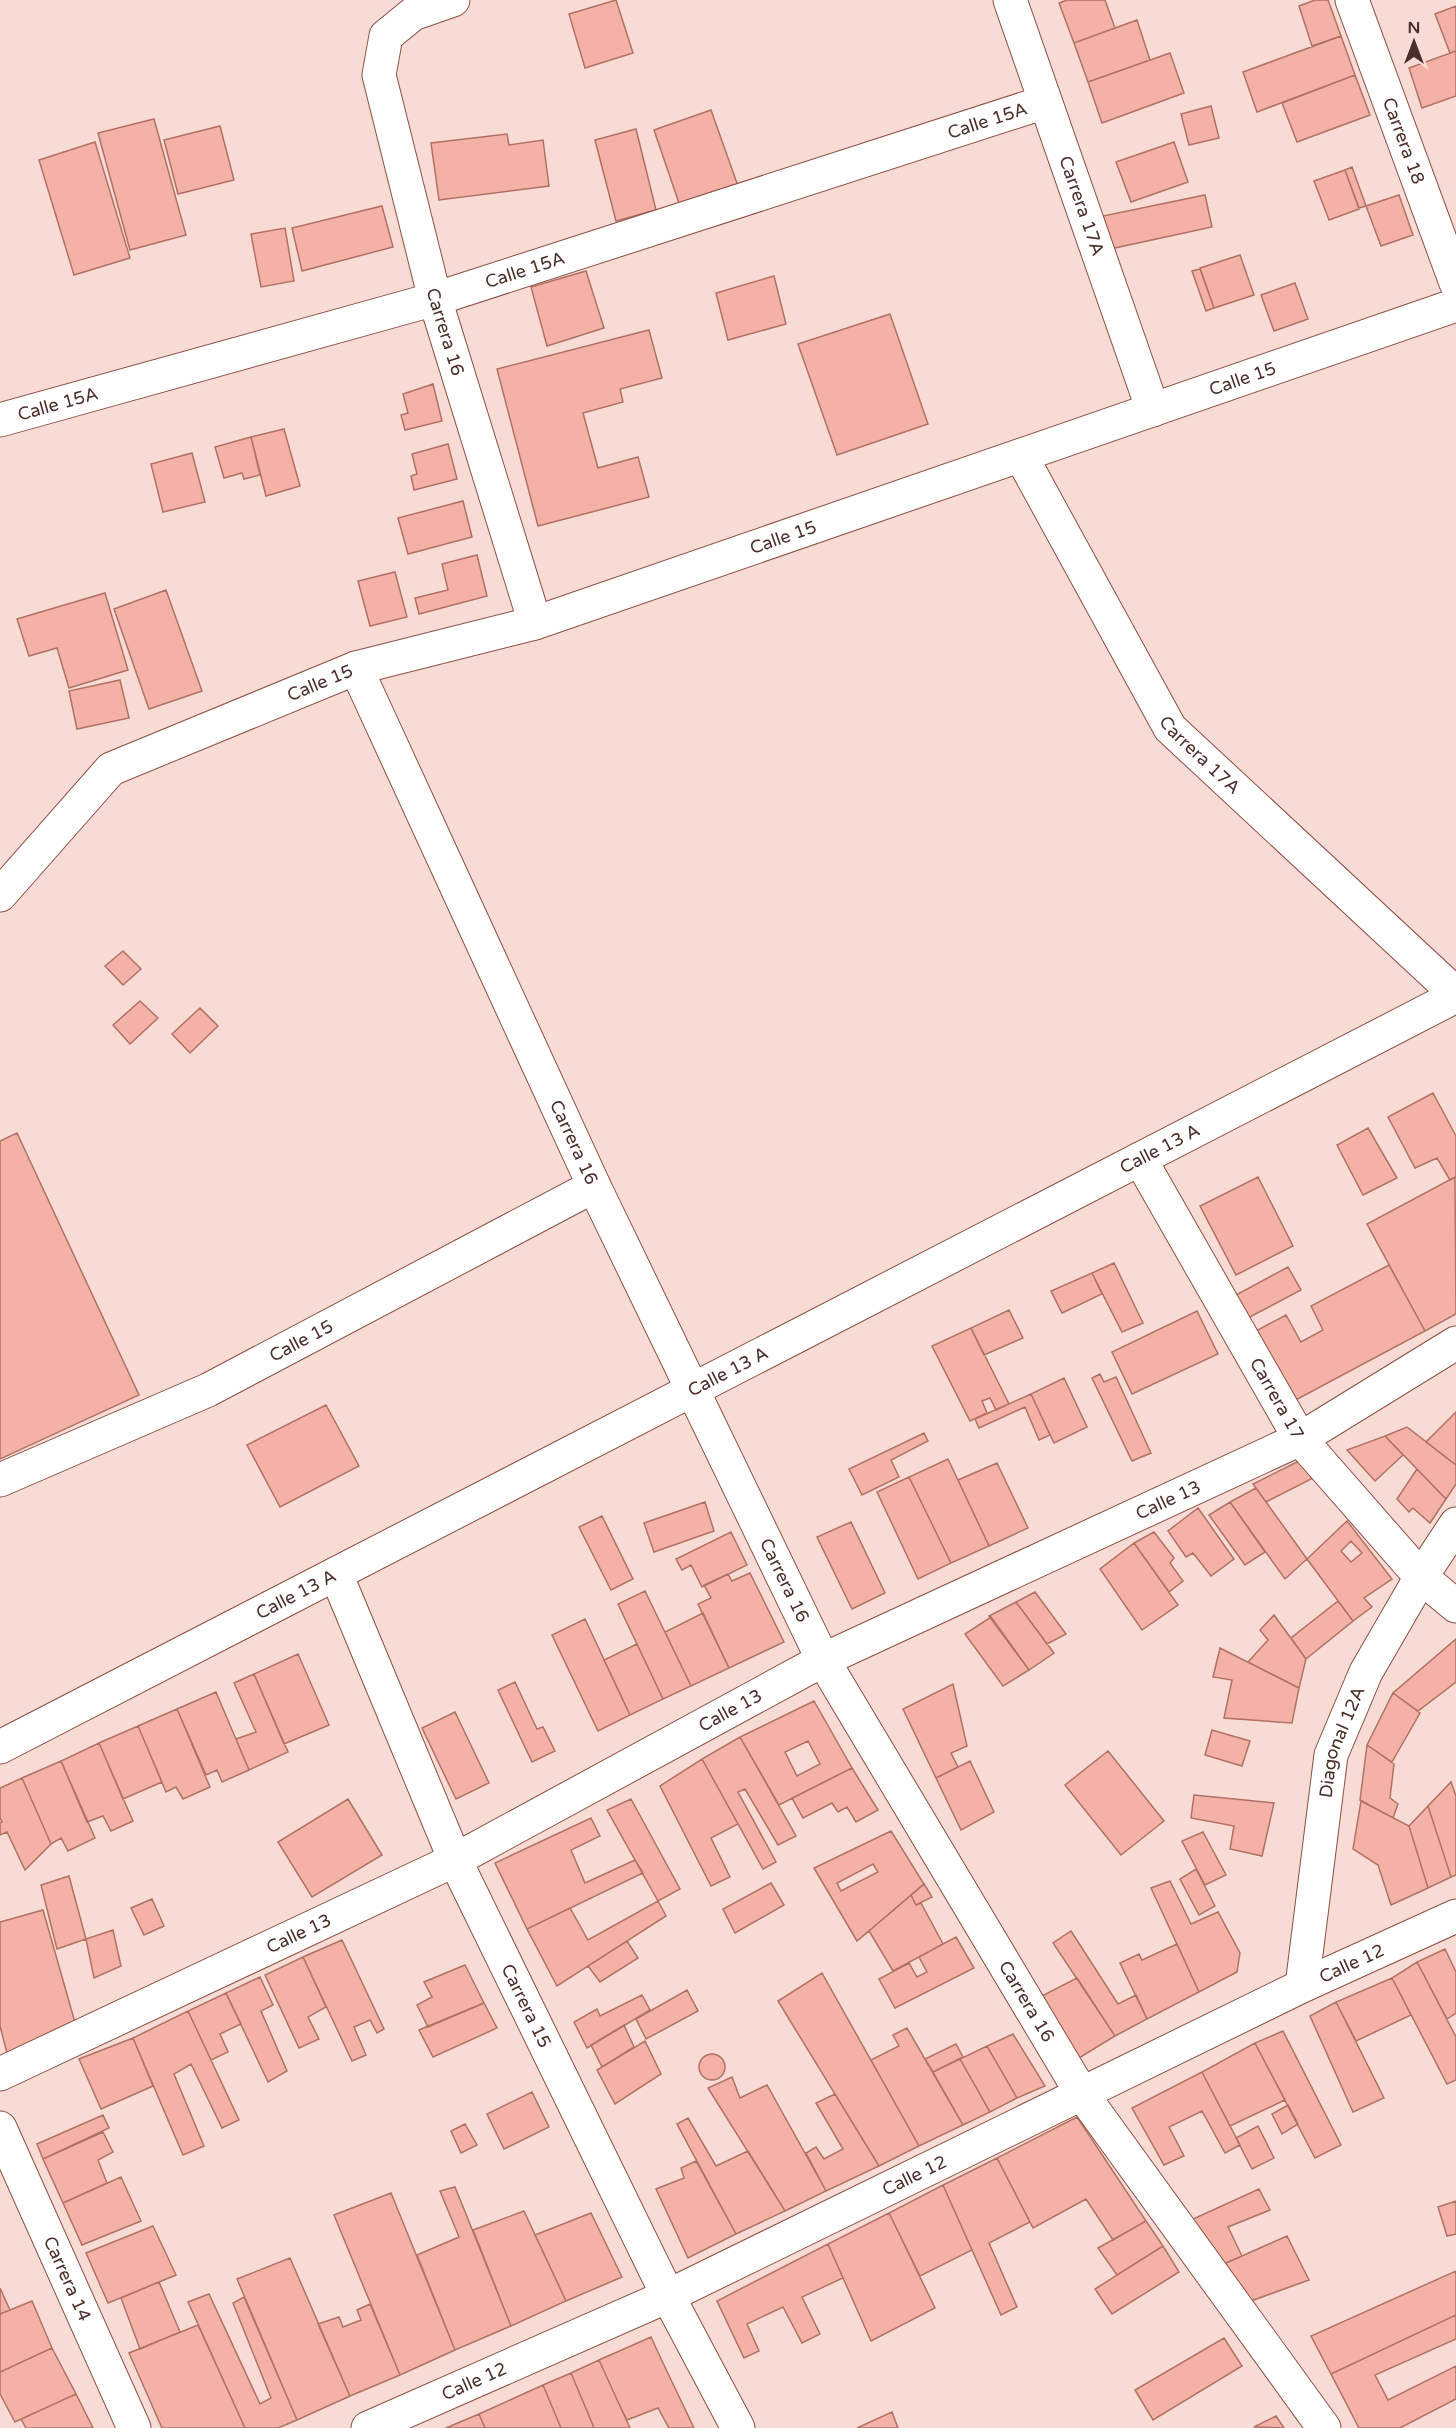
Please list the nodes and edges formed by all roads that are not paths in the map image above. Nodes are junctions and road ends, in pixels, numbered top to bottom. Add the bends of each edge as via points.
1 (453, 0) edge
2 (1010, 0) edge
3 (1352, 0) edge
4 (1046, 102) junction
5 (1456, 283) edge
6 (435, 300) junction
7 (1456, 305) edge
8 (1153, 410) junction
9 (0, 420) edge
10 (1021, 456) junction
11 (535, 623) junction
12 (356, 669) junction
13 (0, 895) edge
14 (1456, 995) edge
15 (1140, 1159) junction
16 (594, 1186) junction
17 (1456, 1343) edge
18 (692, 1389) junction
19 (1300, 1439) junction
20 (0, 1480) edge
21 (1456, 1524) edge
22 (336, 1574) junction
23 (1421, 1577) junction
24 (1456, 1606) edge
25 (823, 1660) junction
26 (0, 1747) edge
27 (455, 1860) junction
28 (1456, 1916) edge
29 (1302, 1986) junction
30 (0, 2074) edge
31 (1082, 2094) junction
32 (0, 2128) edge
33 (668, 2296) junction
34 (135, 2428) edge
35 (368, 2428) edge
36 (738, 2428) edge
37 (1324, 2428) edge

1 - 6 street, Carrera 16 via 412,14 386,36 378,75
2 - 4 street, Carrera 17A
3 - 5 street, Carrera 18
4 - 6 street, Calle 15A
4 - 8 street, Carrera 17A
6 - 9 street, Calle 15A
6 - 11 street, Carrera 16
7 - 8 street, Calle 15
8 - 10 street, Calle 15
10 - 11 street, Calle 15
10 - 14 street, Carrera 17A via 1170,728
11 - 12 street, Calle 15
12 - 13 street, Calle 15 via 111,769
12 - 16 street, Carrera 16
14 - 15 street, Calle 13 A
15 - 18 street, Calle 13 A
15 - 19 street, Carrera 17
16 - 18 street, Carrera 16
16 - 20 street, Calle 15 via 208,1390
17 - 19 street, Calle 13
18 - 22 street, Calle 13 A
18 - 25 street, Carrera 16
19 - 23 street, Carrera 17
19 - 25 street, Calle 13
21 - 23 street, Diagonal 12A
22 - 26 street, Calle 13 A
22 - 27 street, Carrera 15
23 - 24 street, Carrera 17
23 - 29 street, Diagonal 12A via 1366,1672 1330,1755
25 - 27 street, Calle 13
25 - 31 street, Carrera 16
27 - 30 street, Calle 13
27 - 33 street, Carrera 15
28 - 29 street, Calle 12
29 - 31 street, Calle 12
31 - 33 street, Calle 12
31 - 37 street, Carrera 16
32 - 34 street, Carrera 14
33 - 35 street, Calle 12
33 - 36 street, Carrera 15

